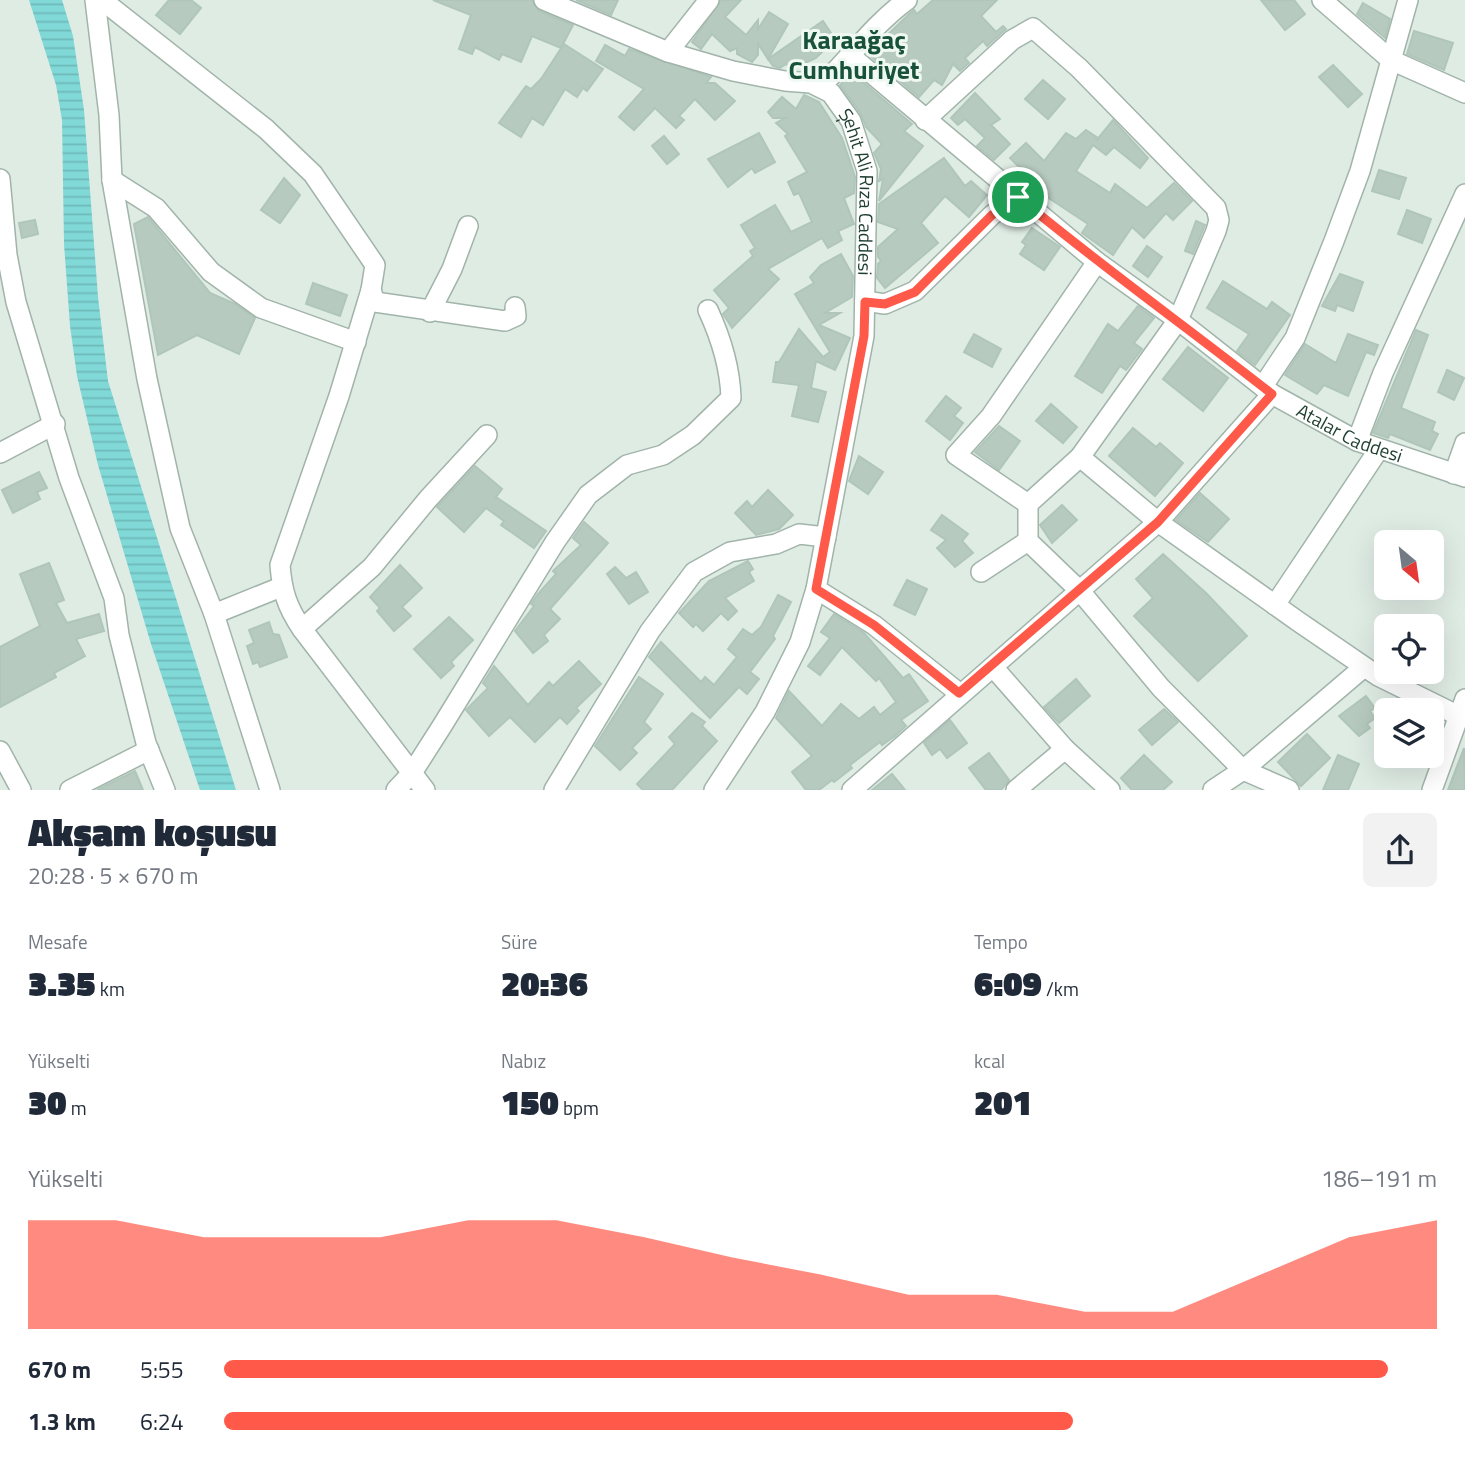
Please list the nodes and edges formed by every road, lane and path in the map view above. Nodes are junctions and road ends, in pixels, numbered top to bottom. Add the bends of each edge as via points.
1 (94, 0) edge
2 (102, 0) edge
3 (709, 0) edge
4 (907, 0) edge
5 (1322, 0) edge
6 (1408, 0) edge
7 (552, 2) edge
8 (883, 6) edge
9 (667, 52) junction
10 (852, 57) junction
11 (1391, 60) junction
12 (816, 85) junction
13 (1465, 93) edge
14 (925, 120) junction
15 (0, 179) edge
16 (112, 180) junction
17 (1465, 194) edge
18 (1018, 197) junction
19 (468, 226) dead end
20 (1097, 262) junction
21 (371, 290) junction
22 (865, 302) junction
23 (515, 307) dead end
24 (708, 310) dead end
25 (430, 312) junction
26 (1178, 320) junction
27 (356, 342) junction
28 (1268, 390) junction
29 (55, 424) junction
30 (487, 435) dead end
31 (1357, 441) junction
32 (1465, 443) edge
33 (1379, 449) junction
34 (0, 453) edge
35 (1080, 457) junction
36 (1460, 475) edge
37 (1028, 504) junction
38 (1158, 522) junction
39 (826, 537) junction
40 (1028, 541) junction
41 (981, 572) dead end
42 (281, 587) junction
43 (816, 589) junction
44 (1080, 591) junction
45 (1275, 605) junction
46 (214, 614) junction
47 (302, 629) junction
48 (993, 667) junction
49 (1364, 667) junction
50 (959, 693) junction
51 (1462, 707) edge
52 (1459, 737) edge
53 (1065, 748) junction
54 (149, 750) junction
55 (0, 751) edge
56 (1243, 770) junction
57 (412, 773) junction
58 (21, 790) edge
59 (70, 790) edge
60 (165, 790) edge
61 (270, 790) edge
62 (396, 790) edge
63 (425, 790) edge
64 (554, 790) edge
65 (714, 790) edge
66 (852, 790) edge
67 (1016, 790) edge
68 (1110, 790) edge
69 (1213, 790) edge
70 (1289, 790) edge
71 (1432, 790) edge

1 - 16 street
2 - 21 street via 266,129 313,174 374,265
3 - 9 street
4 - 8 street
5 - 11 street
6 - 11 street
7 - 9 street
8 - 10 street
9 - 12 street via 733,71
10 - 12 street
10 - 14 street, Atalar Caddesi
11 - 13 street
11 - 28 street via 1360,172 1309,305
12 - 22 street, Şehit Ali Rıza Caddesi via 831,93 851,121 867,172
14 - 18 street, Atalar Caddesi
14 - 26 street via 1012,40 1033,28 1079,68 1216,208 1216,231
15 - 29 street via 16,302
16 - 27 street via 156,208 211,272 261,308
16 - 46 street via 147,380 180,528
17 - 31 street
18 - 20 street, Atalar Caddesi
18 - 22 street via 992,215 915,292 885,304
19 - 25 street
20 - 26 street, Atalar Caddesi
20 - 37 street via 991,416 956,454
21 - 25 street via 375,302
21 - 27 street
22 - 39 street, Şehit Ali Rıza Caddesi via 864,336
23 - 25 street via 516,316 505,321
24 - 57 street via 728,365 731,398 693,435 663,455 627,465 588,495
26 - 28 street, Atalar Caddesi
26 - 35 street
27 - 42 street via 280,565
28 - 31 street, Atalar Caddesi
28 - 38 street
29 - 34 street
29 - 54 street via 74,491 114,598
30 - 47 street via 372,567
31 - 33 street, Atalar Caddesi
32 - 36 street
33 - 36 street, Atalar Caddesi
33 - 45 street
35 - 37 street
35 - 38 street
37 - 40 street
38 - 44 street
38 - 45 street
39 - 43 street, Şehit Ali Rıza Caddesi
39 - 64 street via 799,534 776,544 730,552 694,572 650,631
40 - 41 street
40 - 44 street
42 - 46 street
42 - 47 street via 286,606
43 - 50 street via 874,625
43 - 65 street, Şehit Ali Rıza Caddesi via 800,642 765,712
44 - 48 street
44 - 56 street via 1161,688
45 - 49 street
46 - 61 street
47 - 57 street
48 - 50 street
48 - 53 street
49 - 51 street
49 - 56 street
50 - 66 street
51 - 52 street
52 - 71 street
53 - 67 street
53 - 68 street
54 - 59 street
54 - 60 street
55 - 58 street
56 - 69 street
56 - 70 street
57 - 62 street
57 - 63 street

